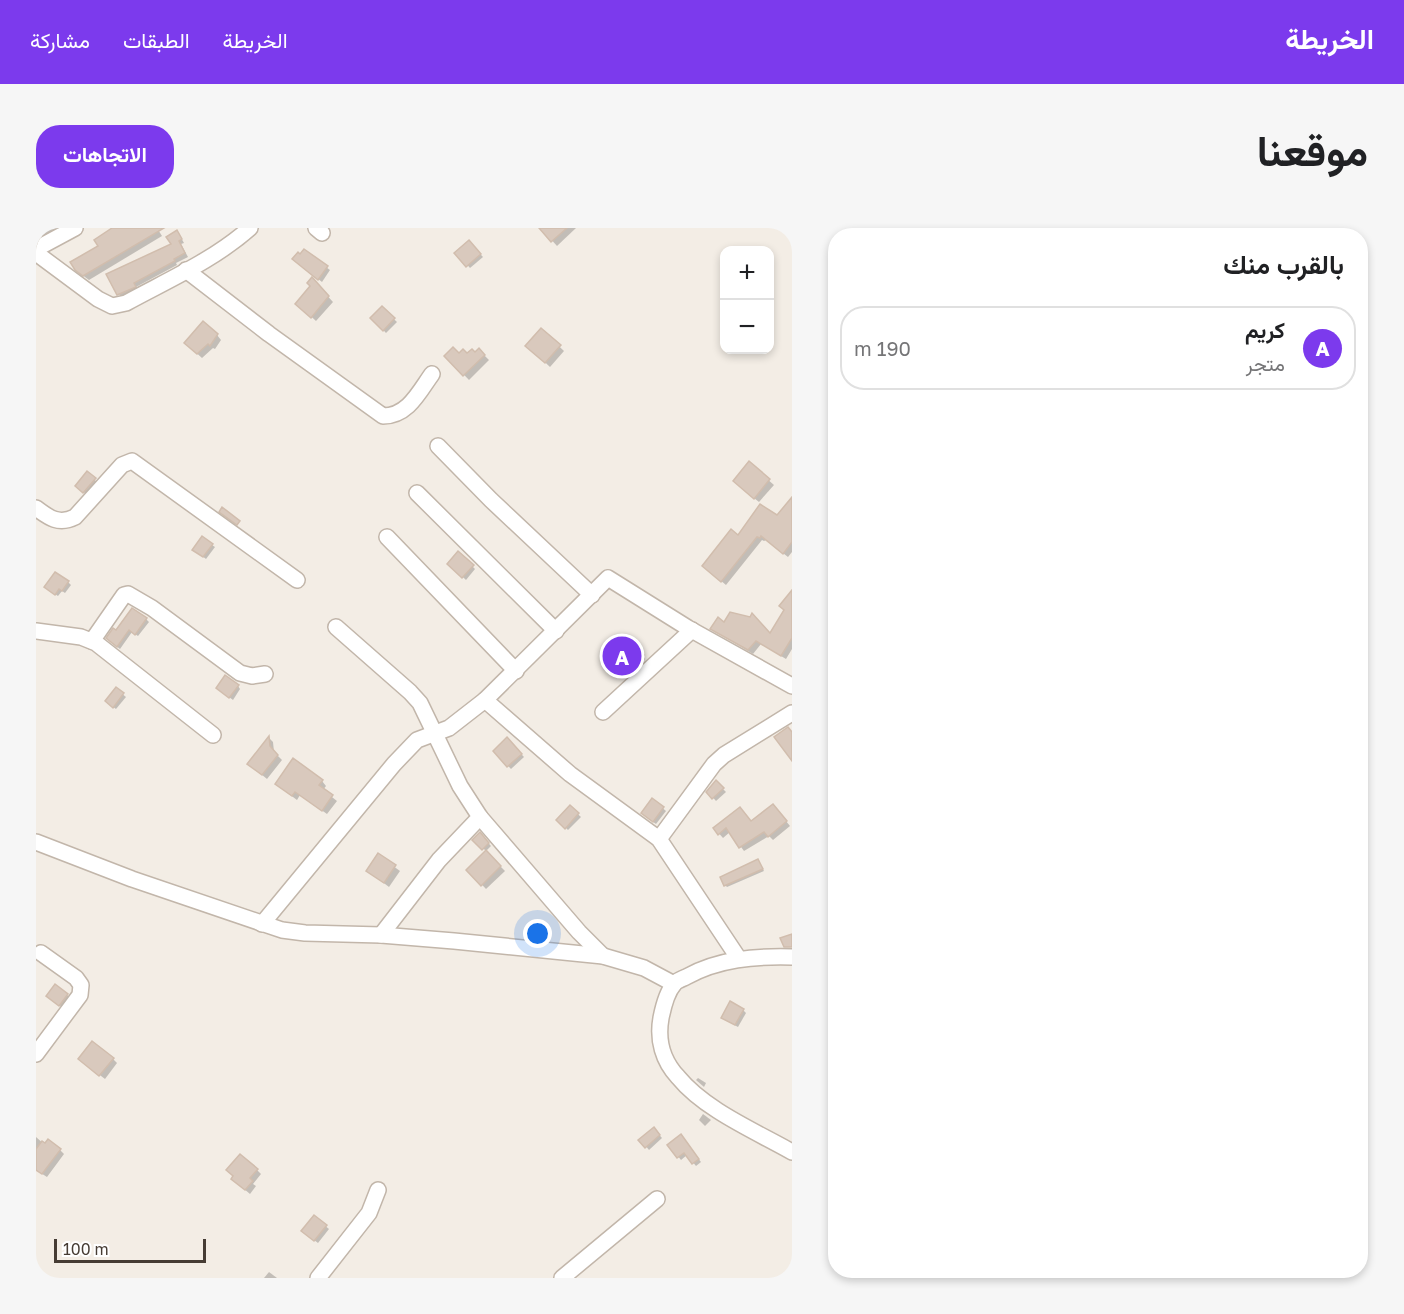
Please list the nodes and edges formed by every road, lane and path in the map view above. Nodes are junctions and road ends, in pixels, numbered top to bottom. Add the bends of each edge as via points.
1 (75, 228) edge
2 (250, 228) edge
3 (36, 251) edge
4 (186, 270) junction
5 (432, 374) dead end
6 (438, 446) dead end
7 (417, 493) dead end
8 (36, 508) edge
9 (387, 537) dead end
10 (297, 580) dead end
11 (592, 595) junction
12 (336, 627) dead end
13 (692, 630) junction
14 (36, 631) edge
15 (556, 631) junction
16 (92, 641) junction
17 (516, 671) junction
18 (265, 674) dead end
19 (792, 686) edge
20 (485, 700) junction
21 (603, 712) dead end
22 (792, 713) edge
23 (435, 733) junction
24 (213, 735) dead end
25 (480, 817) junction
26 (659, 839) junction
27 (36, 842) edge
28 (262, 924) junction
29 (381, 935) junction
30 (41, 953) dead end
31 (603, 956) junction
32 (792, 957) edge
33 (739, 959) junction
34 (674, 984) junction
35 (36, 1054) edge
36 (790, 1146) edge
37 (378, 1190) dead end
38 (657, 1199) dead end
39 (318, 1278) edge
40 (562, 1278) edge

1 - 3 street
2 - 4 street via 233,243
3 - 4 street via 112,306 126,303
4 - 5 street via 383,416 407,408
6 - 11 street
7 - 15 street
8 - 10 street via 58,522 66,522 122,465 132,460
9 - 17 street
11 - 13 street via 608,579
11 - 15 street
12 - 23 street via 410,692
13 - 19 street
13 - 21 street
14 - 16 street
15 - 17 street
16 - 18 street via 128,594 240,673
16 - 24 street
17 - 20 street
20 - 23 street via 449,728
20 - 26 street via 553,760
22 - 26 street via 714,764
23 - 25 street
23 - 28 street via 417,740 394,764
25 - 29 street via 439,860
25 - 31 street
26 - 33 street
27 - 28 street
28 - 29 street via 305,933
29 - 31 street
30 - 35 street via 81,985 80,995
31 - 34 street via 644,968
32 - 33 street
33 - 34 street via 708,966
34 - 36 street via 664,1005 660,1042 677,1077 706,1102
37 - 39 street via 369,1213
38 - 40 street

